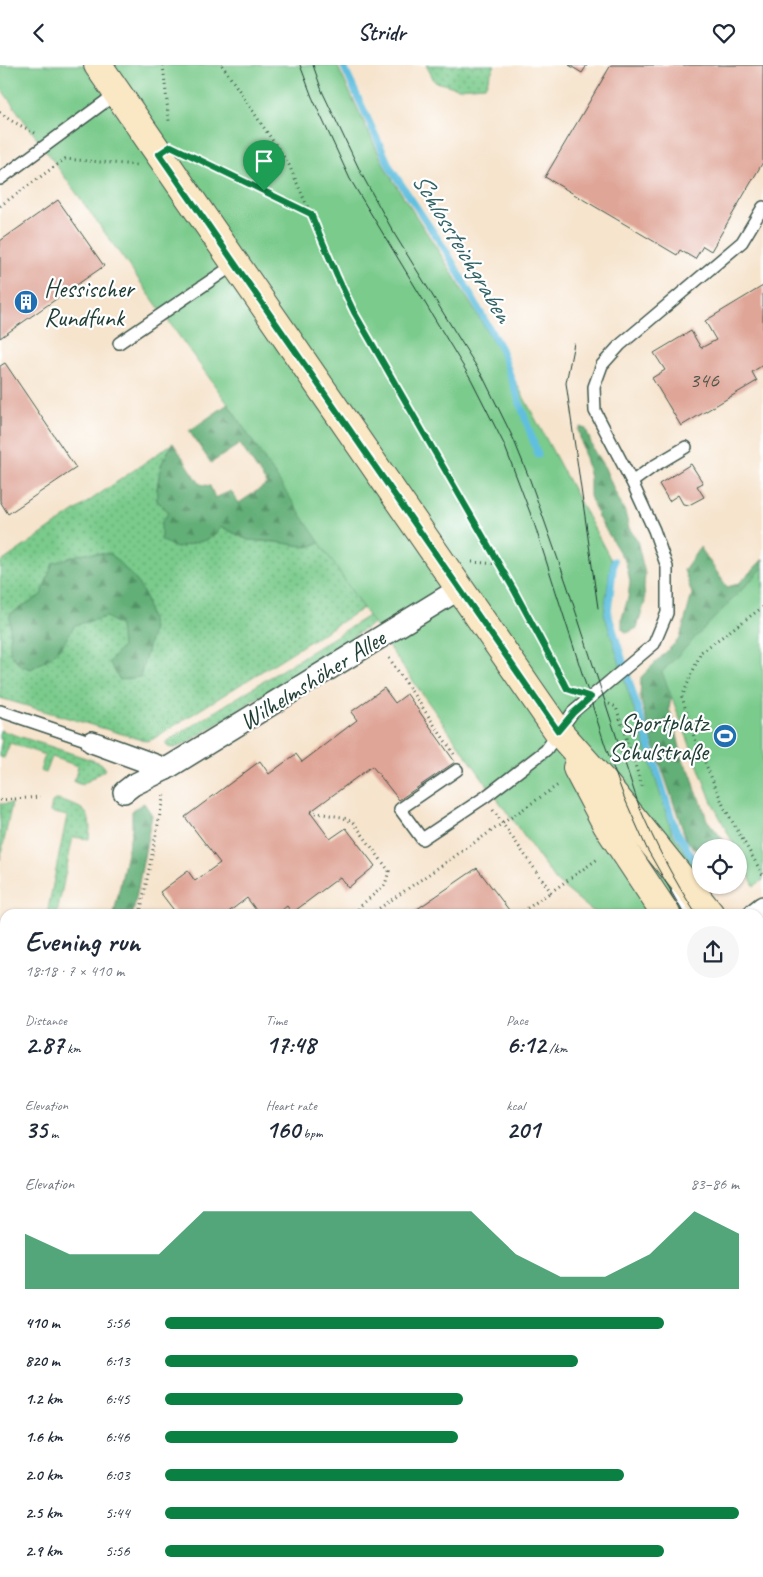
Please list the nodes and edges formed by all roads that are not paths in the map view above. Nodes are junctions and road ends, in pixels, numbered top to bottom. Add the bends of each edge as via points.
1 (98, 65) edge
2 (117, 93) junction
3 (0, 179) edge
4 (763, 207) edge
5 (234, 264) junction
6 (119, 343) dead end
7 (686, 447) dead end
8 (632, 482) junction
9 (459, 589) junction
10 (0, 711) edge
11 (558, 731) junction
12 (92, 742) joint
13 (166, 769) junction
14 (457, 769) dead end
15 (124, 793) dead end
16 (644, 831) junction
17 (663, 909) edge
18 (687, 909) edge
19 (706, 909) edge

1 - 2 main road
2 - 3 lane
2 - 5 main road via 165,150
4 - 8 lane via 742,242 620,345 602,365 594,387 595,411
5 - 6 lane
5 - 9 main road
7 - 8 lane
8 - 11 lane via 667,567 666,613 654,644 573,713
9 - 11 main road
9 - 13 street, Wilhelmshöher Allee
10 - 12 lane
11 - 14 lane via 546,750 422,839 400,809
11 - 16 main road
11 - 17 main road via 607,825
12 - 13 street
13 - 15 street, Wilhelmshöher Allee via 132,785
16 - 18 lane
16 - 19 main road

